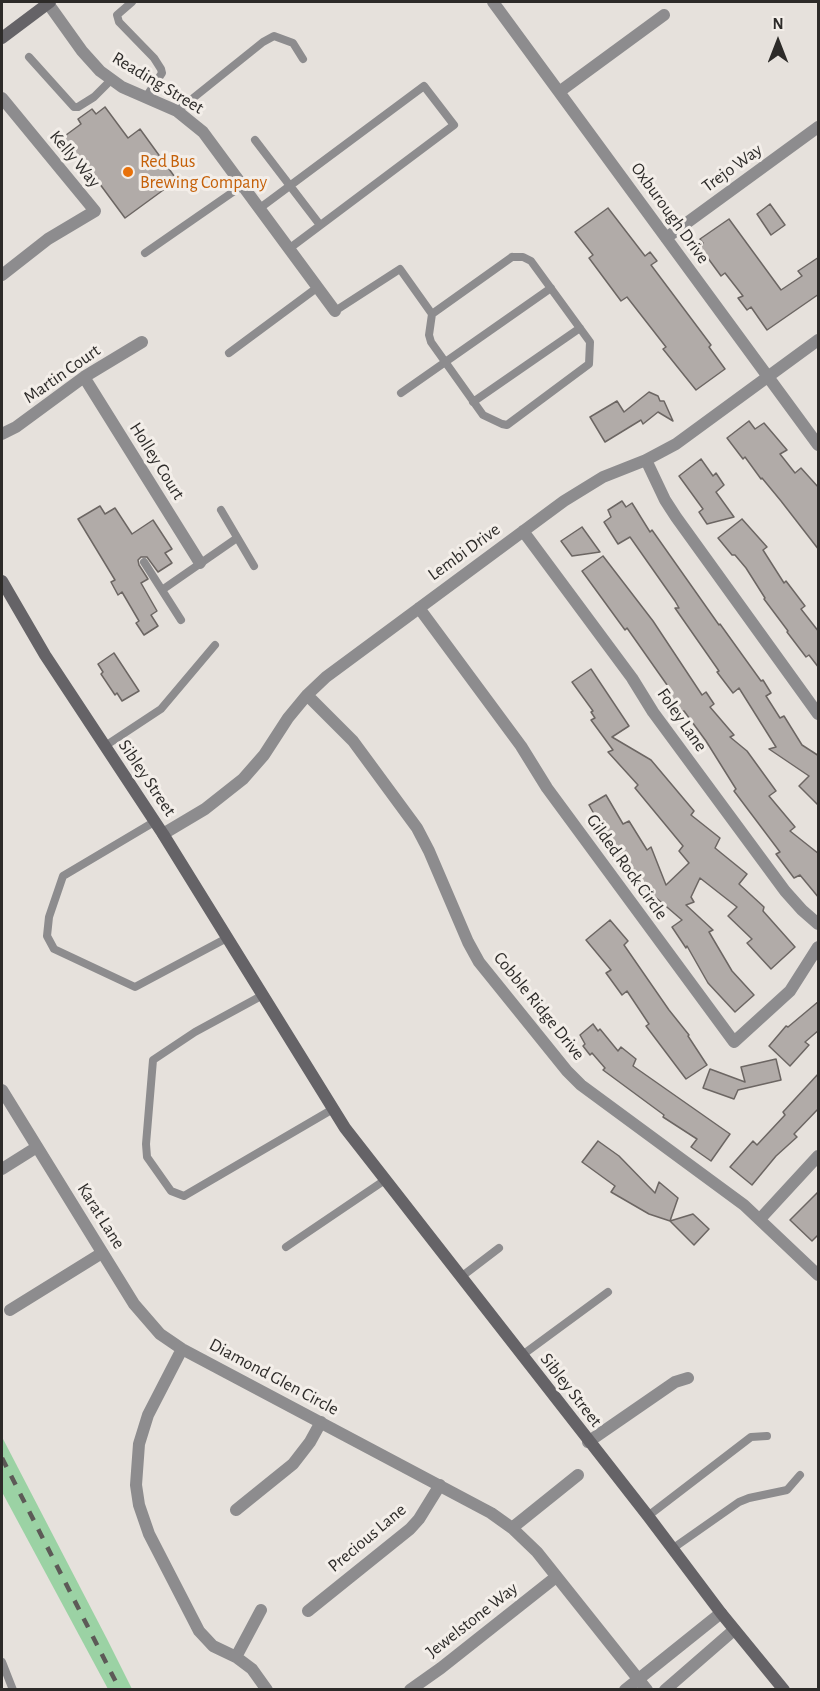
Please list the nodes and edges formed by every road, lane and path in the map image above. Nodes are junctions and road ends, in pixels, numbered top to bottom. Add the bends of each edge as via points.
1 (48, 2) edge
2 (132, 2) edge
3 (492, 2) edge
4 (664, 15) dead end
5 (2, 38) edge
6 (29, 57) dead end
7 (303, 59) dead end
8 (111, 80) junction
9 (559, 92) junction
10 (146, 97) junction
11 (2, 99) edge
12 (177, 111) junction
13 (819, 127) edge
14 (255, 140) dead end
15 (243, 185) junction
16 (290, 185) junction
17 (260, 207) junction
18 (320, 225) junction
19 (666, 238) junction
20 (290, 248) junction
21 (145, 253) dead end
22 (2, 274) edge
23 (318, 287) junction
24 (551, 288) junction
25 (335, 311) joint
26 (432, 314) junction
27 (580, 328) junction
28 (819, 340) edge
29 (142, 342) dead end
30 (229, 353) dead end
31 (446, 361) junction
32 (84, 377) junction
33 (768, 377) junction
34 (401, 393) dead end
35 (473, 402) junction
36 (2, 435) edge
37 (819, 445) edge
38 (646, 460) junction
39 (221, 510) dead end
40 (523, 531) junction
41 (237, 538) junction
42 (144, 562) dead end
43 (200, 563) junction
44 (254, 566) dead end
45 (2, 581) edge
46 (162, 590) junction
47 (419, 608) junction
48 (182, 620) dead end
49 (215, 645) dead end
50 (307, 695) junction
51 (819, 714) edge
52 (105, 746) junction
53 (154, 822) junction
54 (163, 834) junction
55 (819, 924) edge
56 (227, 938) junction
57 (819, 947) edge
58 (263, 995) junction
59 (2, 1090) edge
60 (333, 1109) junction
61 (37, 1147) junction
62 (819, 1156) edge
63 (2, 1169) edge
64 (385, 1180) junction
65 (760, 1219) junction
66 (286, 1247) dead end
67 (499, 1248) dead end
68 (102, 1253) junction
69 (819, 1275) edge
70 (461, 1277) junction
71 (608, 1292) dead end
72 (10, 1310) dead end
73 (182, 1349) junction
74 (521, 1356) junction
75 (688, 1378) dead end
76 (321, 1422) junction
77 (767, 1436) dead end
78 (588, 1442) junction
79 (578, 1475) dead end
80 (800, 1475) dead end
81 (440, 1485) junction
82 (236, 1510) dead end
83 (648, 1516) junction
84 (512, 1528) junction
85 (672, 1549) junction
86 (556, 1576) junction
87 (261, 1610) dead end
88 (308, 1611) dead end
89 (721, 1613) junction
90 (734, 1630) junction
91 (236, 1657) junction
92 (2, 1662) edge
93 (643, 1685) edge
94 (262, 1688) edge
95 (13, 1689) edge
96 (410, 1689) edge
97 (625, 1689) edge
98 (665, 1689) edge
99 (784, 1689) edge

1 - 5 street
1 - 8 street, Reading Street via 82,51
2 - 10 lane via 117,15 119,22 162,69
3 - 9 street, Oxburough Drive
4 - 9 street
6 - 8 lane via 74,107 94,97
7 - 12 lane via 293,43 274,36
8 - 10 street, Reading Street
9 - 19 street, Oxburough Drive
10 - 12 street, Reading Street
11 - 22 street, Kelly Way via 95,211 48,239
12 - 15 street, Reading Street via 203,132
13 - 19 street, Trejo Way
14 - 16 lane
15 - 17 street, Reading Street
15 - 21 lane
16 - 17 lane
16 - 18 lane
16 - 18 lane via 424,86 454,125
17 - 20 street, Reading Street
18 - 20 lane
19 - 33 street, Oxburough Drive
20 - 23 street, Reading Street
23 - 25 street, Reading Street
23 - 30 lane
24 - 26 lane via 531,261 512,257
24 - 27 lane
24 - 31 lane
25 - 26 lane via 400,268
26 - 31 lane via 431,342
27 - 35 lane
27 - 35 lane via 590,342 589,364 507,425 483,415
28 - 33 street, Lembi Drive
29 - 32 street, Martin Court
31 - 34 lane
31 - 35 lane
32 - 36 street, Martin Court
32 - 43 street, Holley Court
33 - 37 street, Oxburough Drive
33 - 38 street, Lembi Drive via 676,444
38 - 40 street, Lembi Drive via 582,489
38 - 51 street via 676,517
39 - 41 lane
40 - 47 street, Lembi Drive
40 - 55 street, Foley Lane via 785,891
41 - 43 lane
41 - 44 lane
42 - 46 lane
43 - 46 lane
45 - 52 street, Sibley Street
46 - 48 lane
47 - 50 street, Lembi Drive
47 - 57 street, Gilded Rock Circle via 734,1042 789,991
49 - 52 lane via 161,710
50 - 54 street, Lembi Drive via 243,779 205,809
50 - 65 street, Cobble Ridge Drive via 347,735 417,828 479,962 567,1071
52 - 53 street, Sibley Street
53 - 54 street, Sibley Street
53 - 56 lane via 63,876 49,916 47,936 54,950 135,987
54 - 56 street, Sibley Street
56 - 58 street, Sibley Street
58 - 60 street, Sibley Street
58 - 60 lane via 153,1060 147,1157 171,1191 184,1196
59 - 61 street, Karat Lane
60 - 64 street, Sibley Street
61 - 63 street
61 - 68 street, Karat Lane
62 - 65 street
64 - 66 lane
64 - 70 street, Sibley Street
65 - 69 street, Cobble Ridge Drive
67 - 70 lane
68 - 72 street
68 - 73 street, Karat Lane via 141,1315
70 - 74 street, Sibley Street
71 - 74 lane
73 - 76 street, Diamond Glen Circle
73 - 91 street, Diamond Glen Circle via 148,1415 139,1444 139,1505 149,1534 199,1631 213,1646
74 - 78 street, Sibley Street
75 - 78 street via 675,1382
76 - 81 street, Diamond Glen Circle
76 - 82 street via 293,1464
77 - 83 lane via 751,1437
78 - 83 street, Sibley Street
79 - 84 street
80 - 85 lane via 788,1490 739,1502
81 - 84 street, Diamond Glen Circle
81 - 88 street, Precious Lane via 410,1529
83 - 85 street, Sibley Street
84 - 86 street, Diamond Glen Circle
85 - 89 street, Sibley Street
86 - 93 street, Diamond Glen Circle
86 - 96 street, Jewelstone Way
87 - 91 street
89 - 90 street, Sibley Street
89 - 93 street
90 - 98 street
90 - 99 street, Sibley Street
91 - 94 street, Diamond Glen Circle via 252,1669
92 - 95 lane
93 - 97 street

